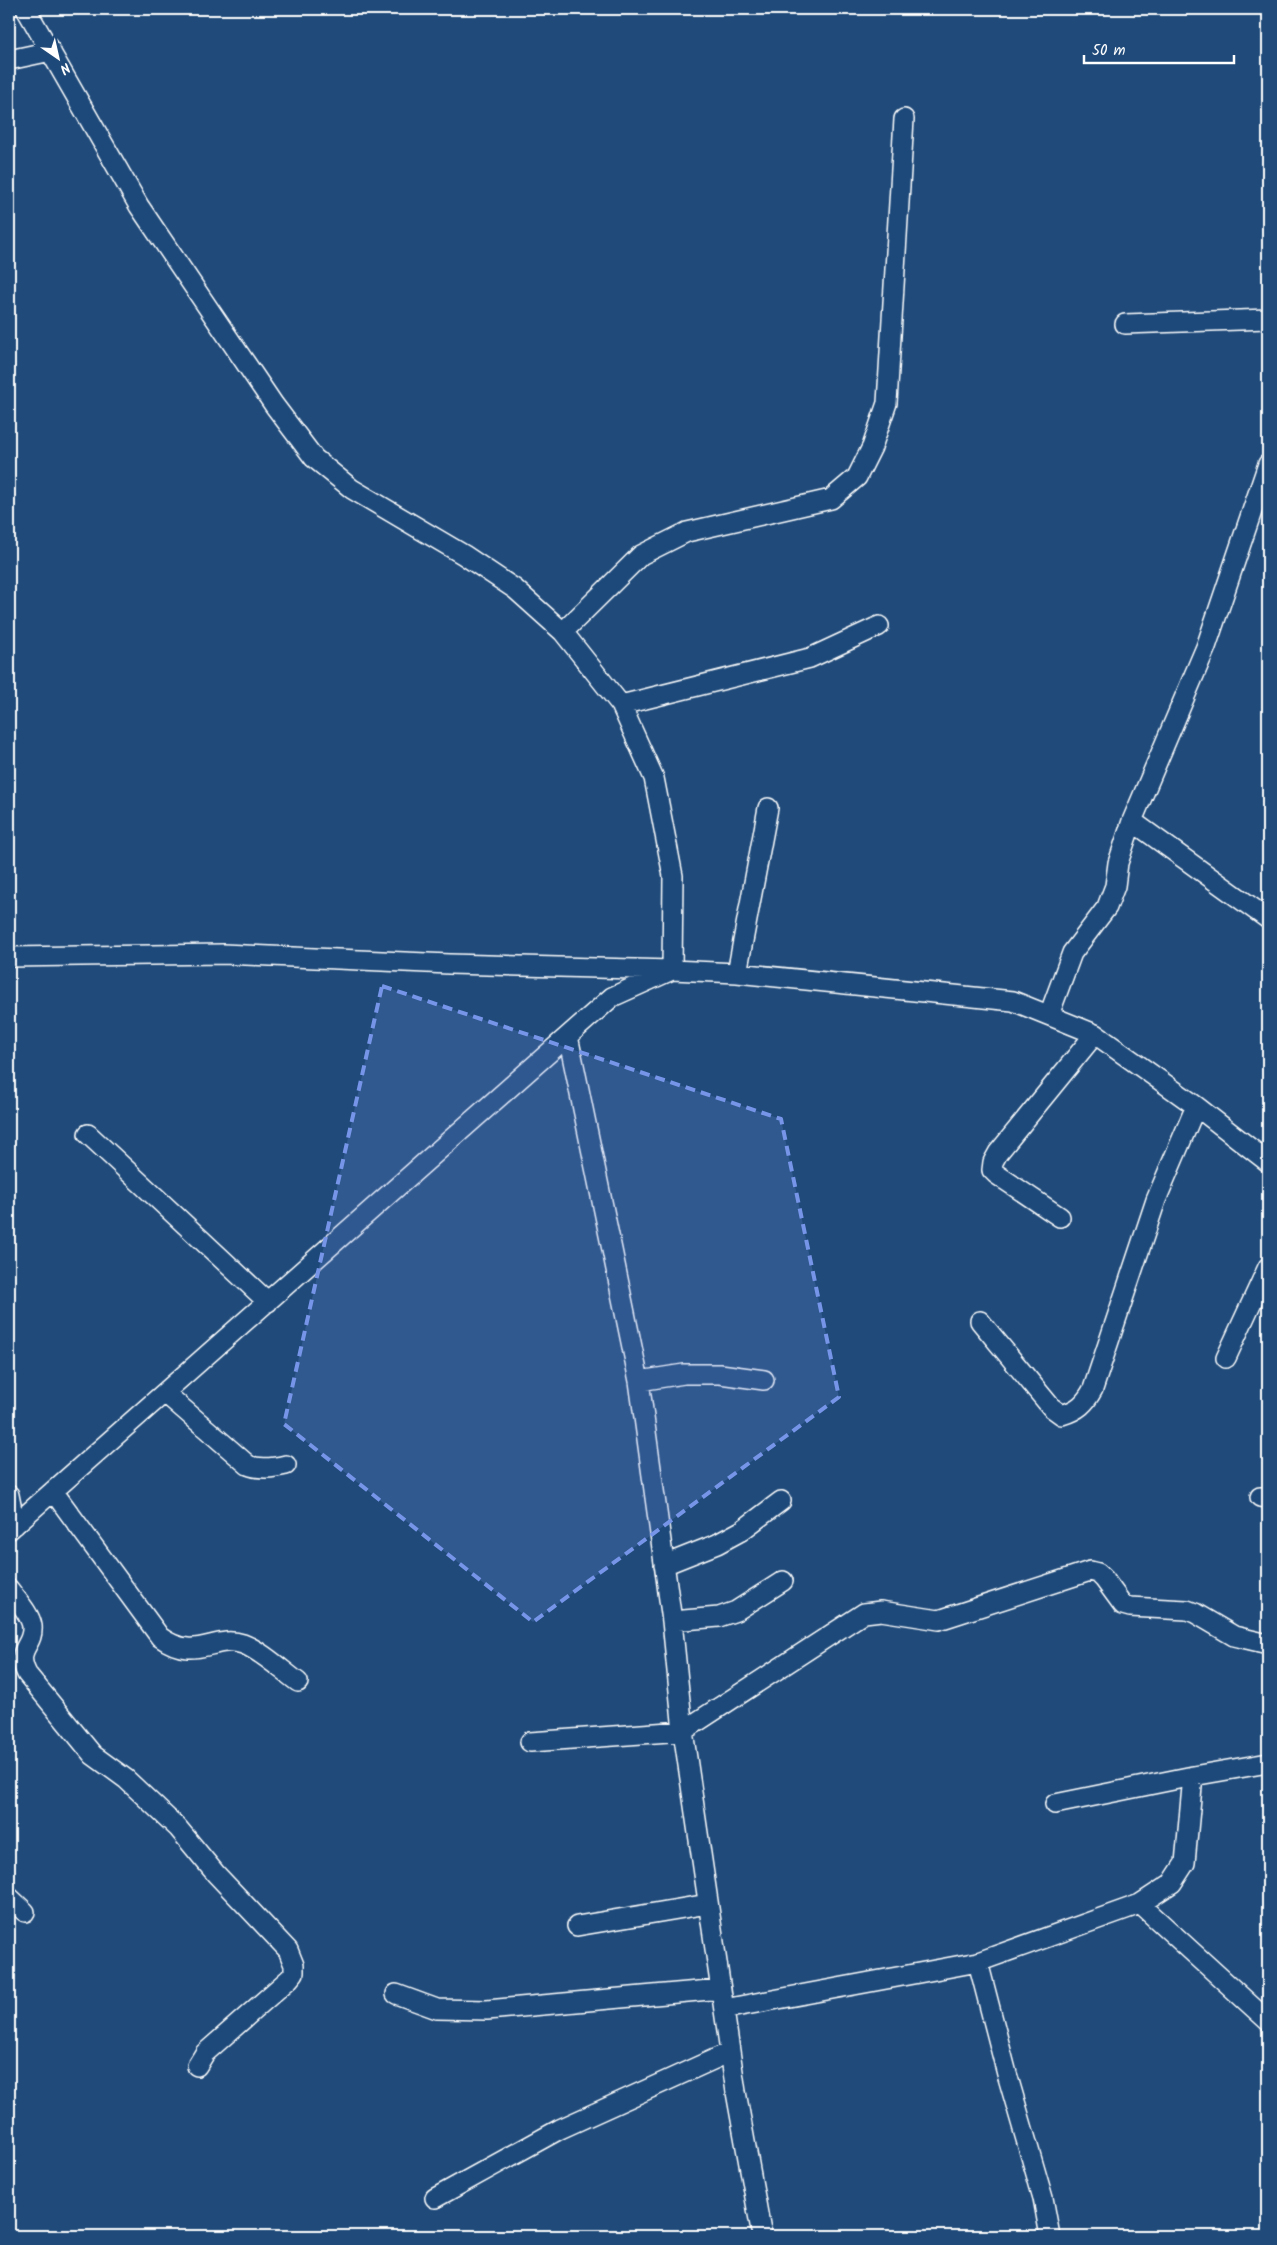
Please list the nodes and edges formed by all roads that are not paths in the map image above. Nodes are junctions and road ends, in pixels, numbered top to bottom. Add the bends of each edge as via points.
1 (26, 9) edge
2 (51, 51) junction
3 (9, 60) edge
4 (904, 119) dead end
5 (1268, 319) edge
6 (1125, 324) dead end
7 (1268, 464) edge
8 (879, 626) dead end
9 (563, 632) junction
10 (621, 705) junction
11 (768, 808) dead end
12 (1132, 821) junction
13 (1268, 919) edge
14 (9, 957) edge
15 (672, 970) junction
16 (737, 973) junction
17 (1049, 1015) junction
18 (1095, 1034) junction
19 (568, 1036) junction
20 (1196, 1106) junction
21 (88, 1134) dead end
22 (1268, 1162) edge
23 (1060, 1217) dead end
24 (1268, 1267) edge
25 (268, 1302) junction
26 (980, 1321) dead end
27 (1226, 1358) dead end
28 (764, 1380) dead end
29 (639, 1381) junction
30 (165, 1393) junction
31 (286, 1466) dead end
32 (53, 1491) junction
33 (9, 1495) edge
34 (782, 1501) dead end
35 (12, 1527) edge
36 (664, 1565) junction
37 (783, 1581) dead end
38 (9, 1589) edge
39 (672, 1621) junction
40 (1268, 1644) edge
41 (298, 1682) dead end
42 (683, 1731) junction
43 (530, 1742) dead end
44 (1268, 1763) edge
45 (1193, 1776) junction
46 (1055, 1804) dead end
47 (9, 1897) edge
48 (708, 1904) junction
49 (1140, 1904) junction
50 (25, 1912) dead end
51 (577, 1926) dead end
52 (978, 1962) junction
53 (721, 1989) junction
54 (396, 1994) dead end
55 (724, 2009) junction
56 (1268, 2021) edge
57 (730, 2052) junction
58 (197, 2066) dead end
59 (434, 2198) dead end
60 (762, 2236) edge
61 (1050, 2236) edge

1 - 2 street
2 - 3 street
2 - 9 street via 139,206 274,405 314,458 352,489 515,589
4 - 9 street via 887,404 857,477 831,499 686,532 641,554
5 - 6 street
7 - 12 street via 1206,647
8 - 10 street via 810,658
9 - 10 street
10 - 15 street via 654,778 672,868
11 - 16 street
12 - 13 street
12 - 17 street via 1107,907 1072,953
14 - 15 street via 223,954
15 - 16 street
15 - 19 street via 612,997
16 - 17 street via 1013,1001
17 - 18 street
18 - 20 street
18 - 23 street via 993,1162 992,1170 996,1174
19 - 25 street
19 - 29 street
20 - 22 street
20 - 26 street via 1156,1200 1087,1401 1076,1411 1062,1415 1051,1407
21 - 25 street
24 - 27 street
25 - 30 street
28 - 29 street via 720,1374 684,1374
29 - 36 street
30 - 31 street via 248,1465 255,1468
30 - 32 street
32 - 35 street
32 - 41 street via 160,1637 172,1646 187,1648 242,1644
33 - 35 street
34 - 36 street via 741,1531
36 - 39 street
37 - 39 street via 751,1603 719,1617
38 - 58 street via 32,1624 32,1634 21,1657 27,1674 93,1755 126,1779 178,1828 292,1956 294,1973 289,1979 205,2053
39 - 42 street
40 - 42 street via 1234,1636 1187,1610 1123,1605 1098,1573 1090,1570 939,1620 881,1611 864,1613
42 - 43 street
42 - 48 street
44 - 45 street
45 - 46 street
45 - 49 street via 1184,1863 1180,1874 1163,1891
47 - 50 street
48 - 51 street
48 - 53 street
49 - 52 street
49 - 56 street
52 - 55 street
52 - 61 street via 1043,2198
53 - 54 street via 487,2010 437,2009
53 - 55 street
55 - 57 street
57 - 59 street via 560,2129
57 - 60 street

